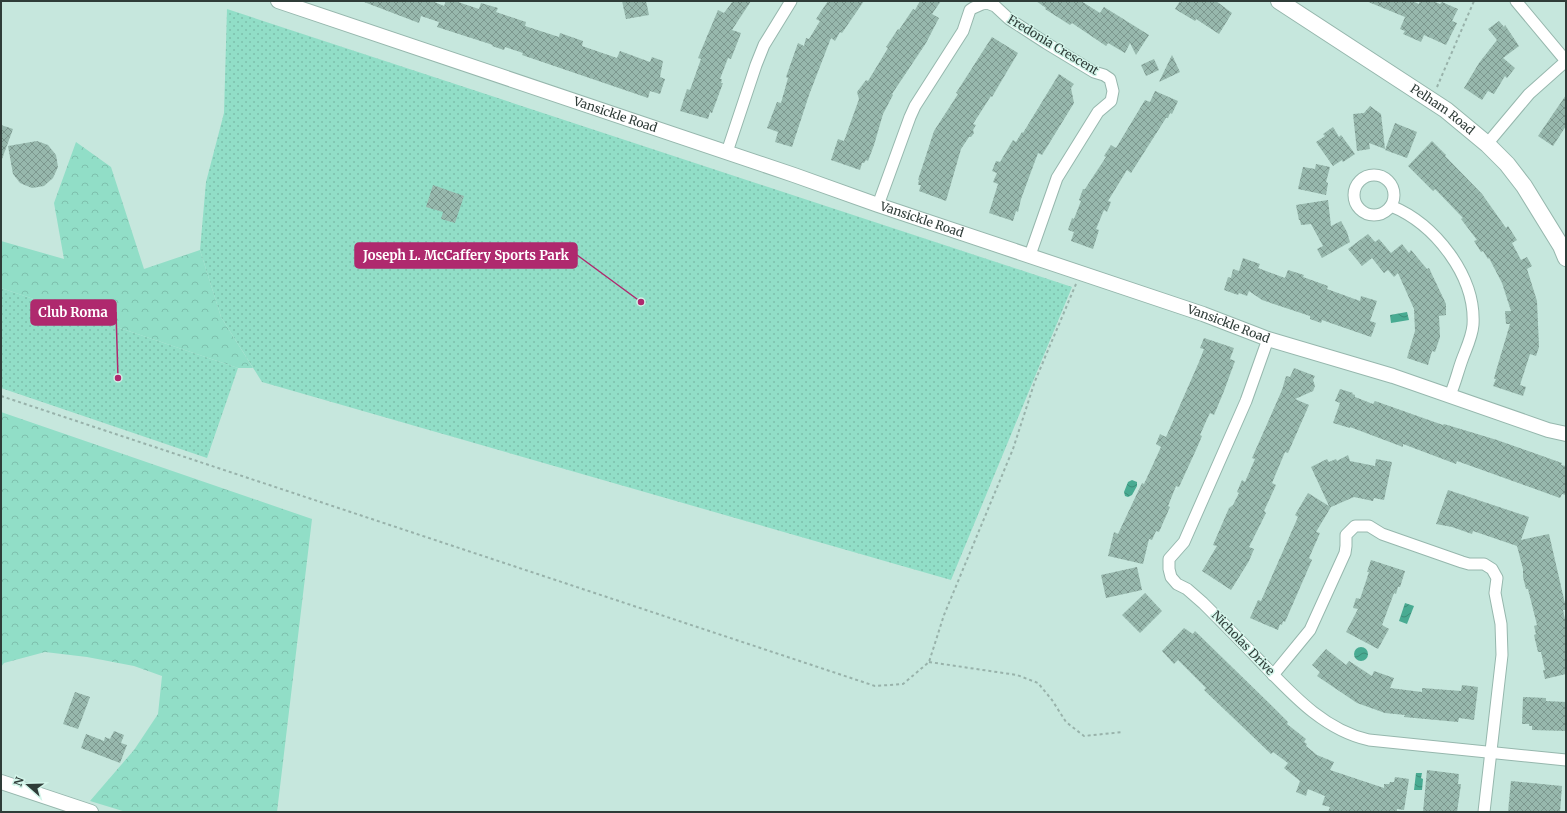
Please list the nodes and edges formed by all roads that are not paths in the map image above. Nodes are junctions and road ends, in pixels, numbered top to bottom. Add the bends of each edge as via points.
1 (278, 1) edge
2 (791, 1) edge
3 (1279, 1) edge
4 (1516, 1) edge
5 (1566, 61) edge
6 (1487, 144) junction
7 (727, 152) junction
8 (878, 205) junction
9 (1391, 206) dead end
10 (1564, 249) edge
11 (1030, 255) junction
12 (1268, 338) junction
13 (1450, 395) junction
14 (1566, 434) edge
15 (1273, 675) junction
16 (1490, 752) junction
17 (1566, 760) edge
18 (1, 782) edge
19 (91, 812) edge
20 (1484, 812) edge

1 - 7 street, Vansickle Road
2 - 7 street via 764,45
3 - 6 main road, Pelham Road via 1431,101
4 - 5 street
5 - 6 street via 1529,94
6 - 10 main road, Pelham Road via 1524,186
7 - 8 street, Vansickle Road
8 - 11 street, Vansickle Road
8 - 11 street, Fredonia Crescent via 915,106 963,31 970,10 977,5 991,4 1046,43 1094,72 1108,77 1113,87 1111,101 1098,112 1057,178
9 - 13 street via 1424,226 1444,247 1467,285 1472,299 1471,334
11 - 12 street, Vansickle Road
12 - 13 street, Vansickle Road
12 - 15 street, Nicholas Drive via 1246,401 1184,542 1169,559 1168,569 1174,581 1203,603
13 - 14 street, Vansickle Road
15 - 16 street, Nicholas Drive via 1315,714 1348,734 1369,740
15 - 16 street via 1310,630 1344,553 1346,535 1354,526 1368,526 1382,534 1469,564 1484,564 1492,569 1497,578 1495,593 1502,639
16 - 17 street, Nicholas Drive
16 - 20 street
18 - 19 street

